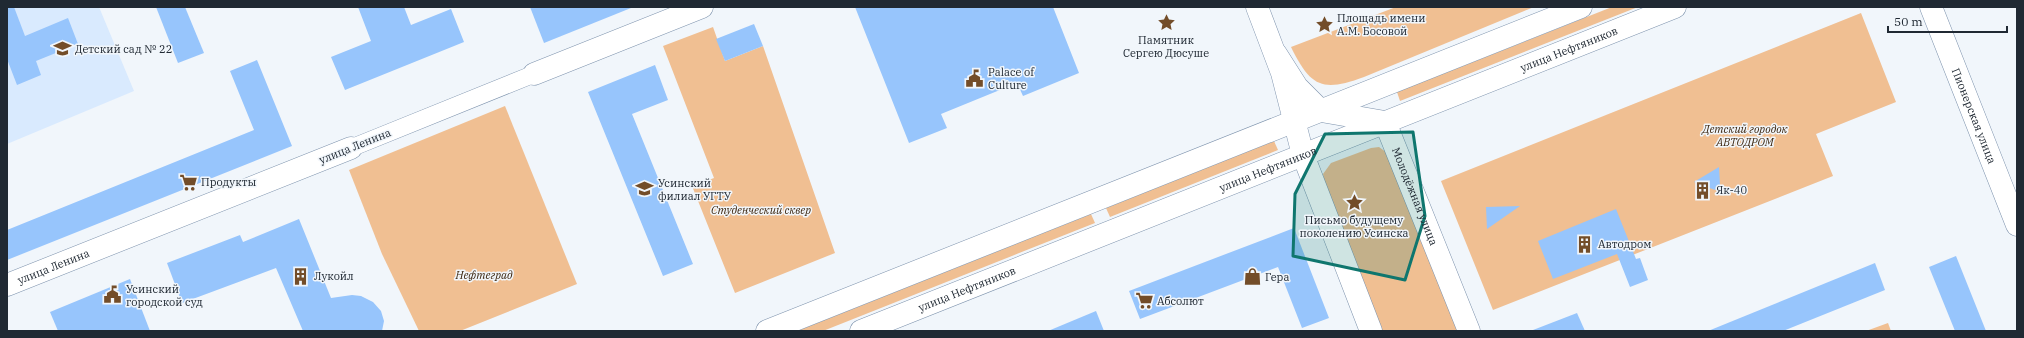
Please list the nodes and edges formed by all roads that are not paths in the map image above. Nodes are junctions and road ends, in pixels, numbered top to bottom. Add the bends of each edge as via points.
1 (702, 7) edge
2 (1257, 7) edge
3 (1581, 7) edge
4 (1675, 7) edge
5 (1931, 7) edge
6 (1276, 54) junction
7 (534, 74) joint
8 (1321, 110) junction
9 (1294, 121) junction
10 (1385, 122) junction
11 (351, 148) joint
12 (1303, 155) junction
13 (1094, 201) junction
14 (2017, 225) edge
15 (1107, 233) junction
16 (7, 285) edge
17 (767, 331) edge
18 (861, 331) edge
19 (1371, 331) edge
20 (1469, 331) edge

1 - 7 main road, улица Ленина
2 - 6 main road
3 - 8 main road
4 - 10 main road, улица Нефтяников
5 - 14 main road, Пионерская улица
6 - 8 main road via 1297,87
6 - 9 main road
7 - 11 street, улица Ленина
8 - 9 main road
8 - 10 main road
9 - 12 main road
9 - 13 main road
10 - 12 main road, улица Нефтяников
10 - 20 main road, Молодёжная улица
11 - 16 main road, улица Ленина
12 - 15 main road, улица Нефтяников
12 - 19 main road
13 - 15 main road
13 - 17 main road
15 - 18 main road, улица Нефтяников

